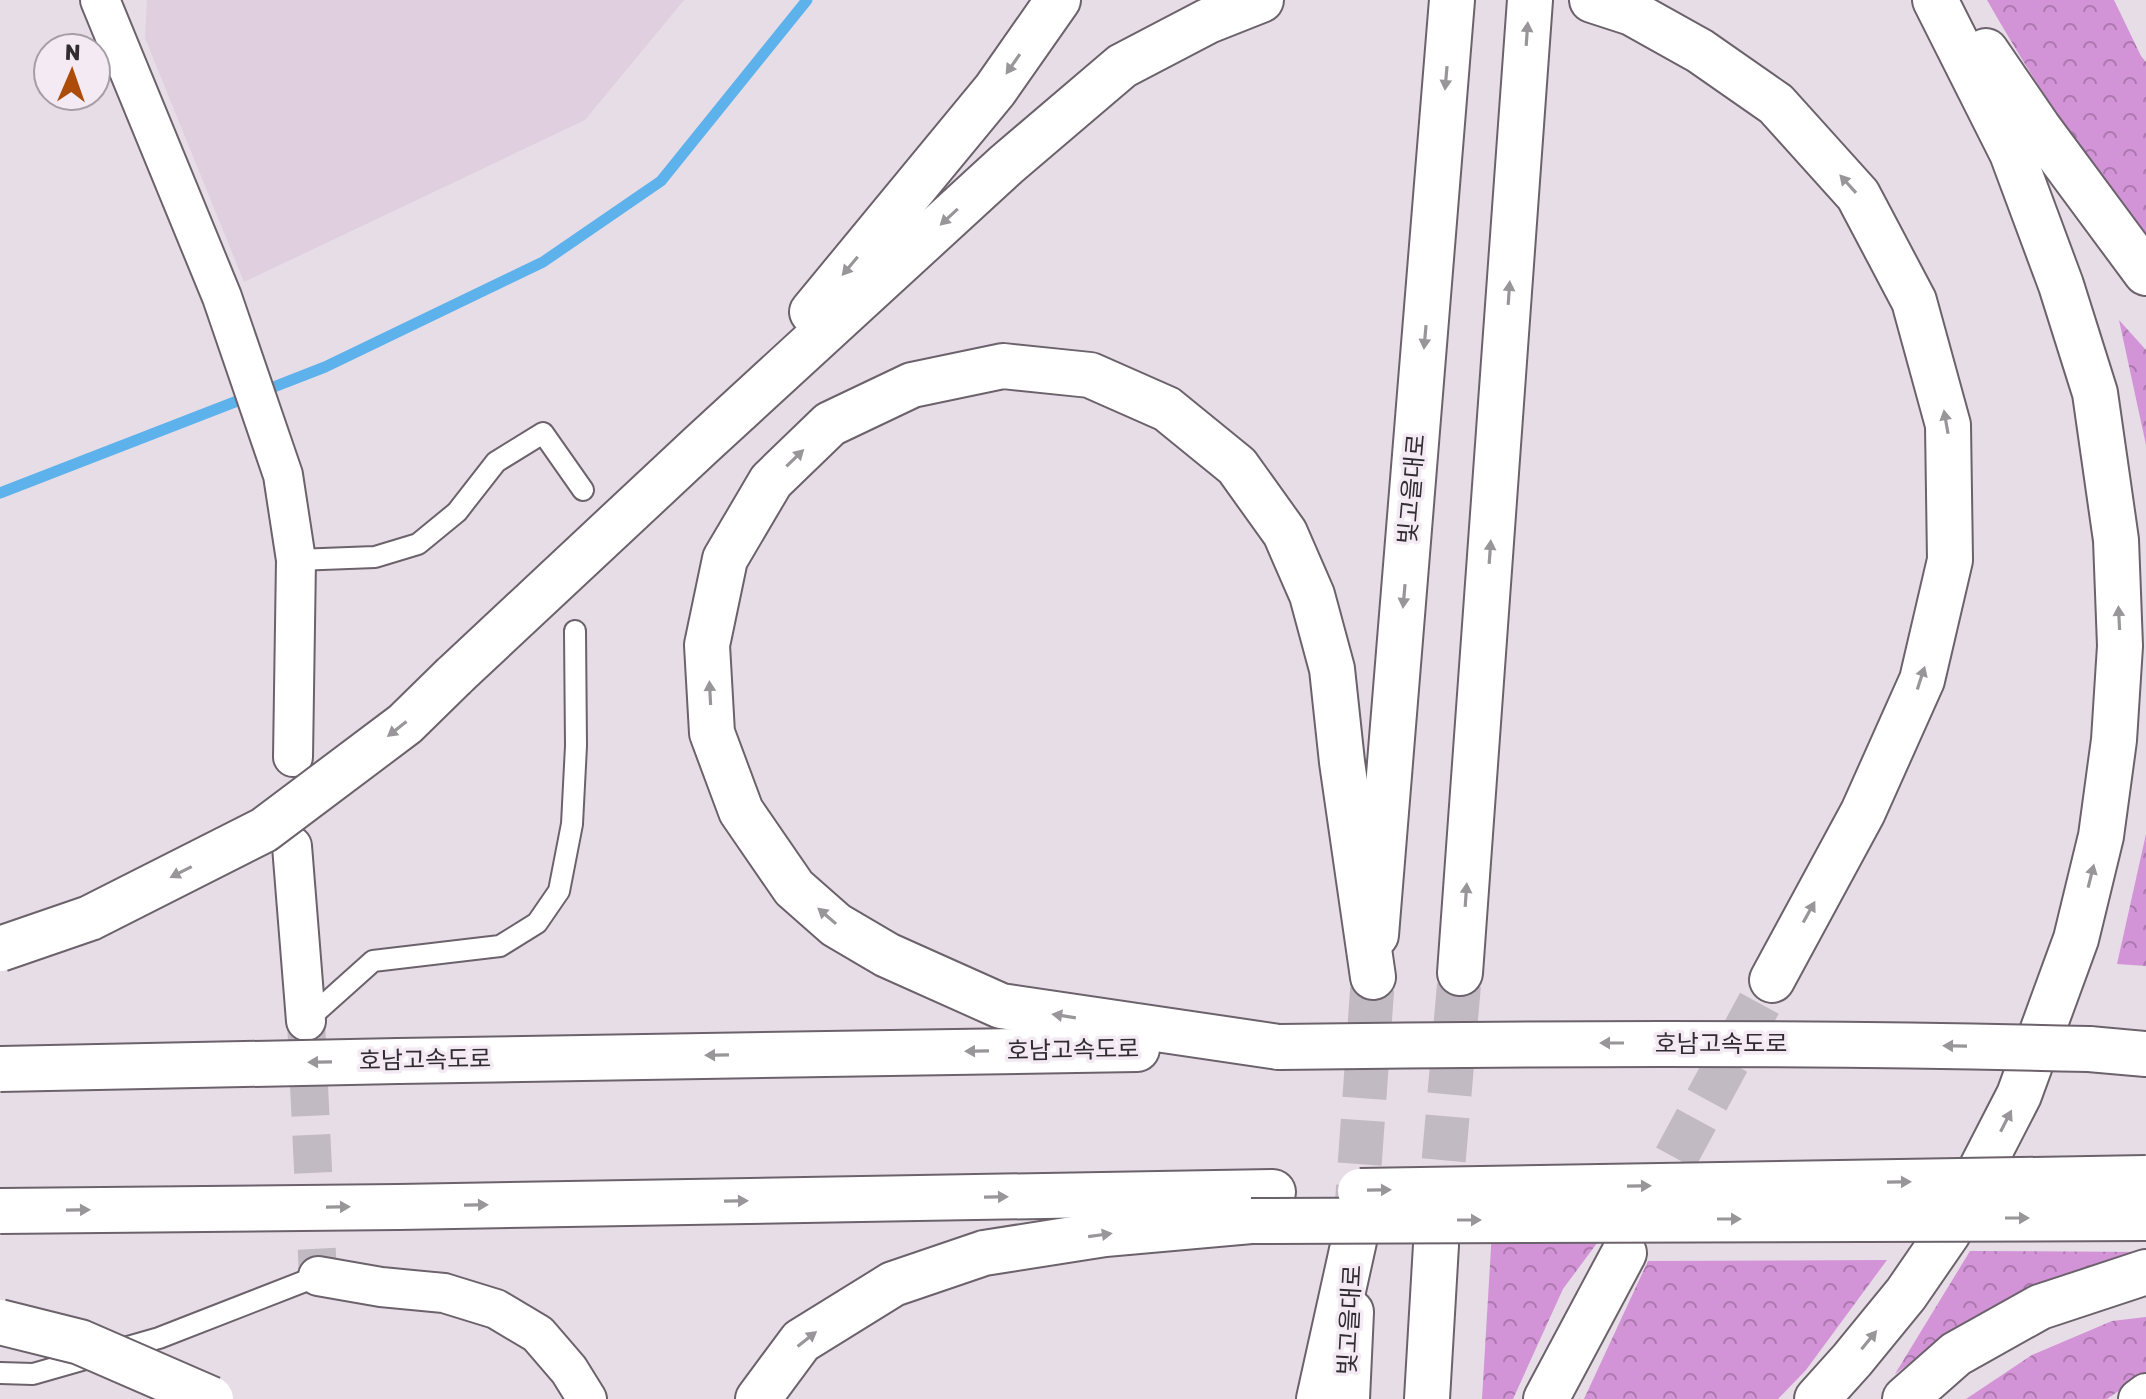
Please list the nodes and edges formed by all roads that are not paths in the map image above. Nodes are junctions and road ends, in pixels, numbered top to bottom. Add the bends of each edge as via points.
1 (101, 0) edge
2 (1058, 0) edge
3 (1261, 0) edge
4 (1452, 0) edge
5 (1530, 0) edge
6 (1935, 0) edge
7 (1952, 0) edge
8 (1612, 6) edge
9 (2146, 273) edge
10 (701, 445) junction
11 (583, 490) dead end
12 (296, 560) junction
13 (575, 631) dead end
14 (293, 757) dead end
15 (292, 846) dead end
16 (0, 949) edge
17 (1460, 973) tunnel mouth
18 (1772, 980) tunnel mouth
19 (306, 1021) joint
20 (1279, 1047) junction
21 (2146, 1054) edge
22 (0, 1069) edge
23 (2146, 1178) edge
24 (1262, 1206) junction
25 (0, 1211) edge
26 (2146, 1218) edge
27 (1436, 1245) tunnel mouth
28 (1624, 1253) tunnel mouth
29 (2146, 1272) edge
30 (318, 1276) joint
31 (0, 1322) edge
32 (0, 1373) edge
33 (2146, 1393) edge
34 (211, 1399) edge
35 (587, 1399) edge
36 (758, 1399) edge
37 (1319, 1399) edge
38 (1347, 1399) edge
39 (1427, 1399) edge
40 (1546, 1399) edge
41 (1817, 1399) edge
42 (1905, 1399) edge
43 (2138, 1399) edge

1 - 12 street via 222,297 283,475
2 -> 10 main road via 995,90
3 -> 10 main road via 1122,66 1007,164
4 - 20 main road, 빛고을대로 via 1373,977 1332,669 1312,595 1285,533 1237,466 1167,409 1090,375 1003,366 912,385 830,424 771,481 725,559 707,645 712,733 741,811 794,888 836,925 887,955 1001,1006
17 -> 5 main road
41 -> 6 main road via 1906,1294 1948,1233 2019,1095 2076,939 2101,836 2114,740 2120,646 2116,540 2095,393 2012,153
7 - 9 main road
18 -> 8 main road via 1863,812 1922,680 1950,560 1948,425 1914,301 1858,195 1776,104 1700,51
10 -> 16 main road, bridge via 405,724 264,830 90,918
11 - 12 lane via 543,433 496,462 457,512 418,544 375,557
12 - 14 street
13 - 19 lane via 572,824 559,891 537,923 500,946 373,961
15 - 19 street
21 -> 20 main road, 호남고속도로, bridge via 1887,1044
20 -> 22 main road, 호남고속도로, bridge
24 -> 23 main road, bridge
25 -> 24 main road, bridge
24 -> 26 main road, bridge
36 -> 24 main road via 801,1341 893,1284 984,1253
27 - 39 main road
28 - 40 main road
29 - 42 main road via 2040,1307 1956,1354
30 - 32 lane via 159,1338 33,1374
30 - 35 street via 444,1293 496,1309 538,1334
31 - 34 main road, bridge via 80,1342
33 - 43 street
37 - 38 main road, 빛고을대로 via 1354,1241

